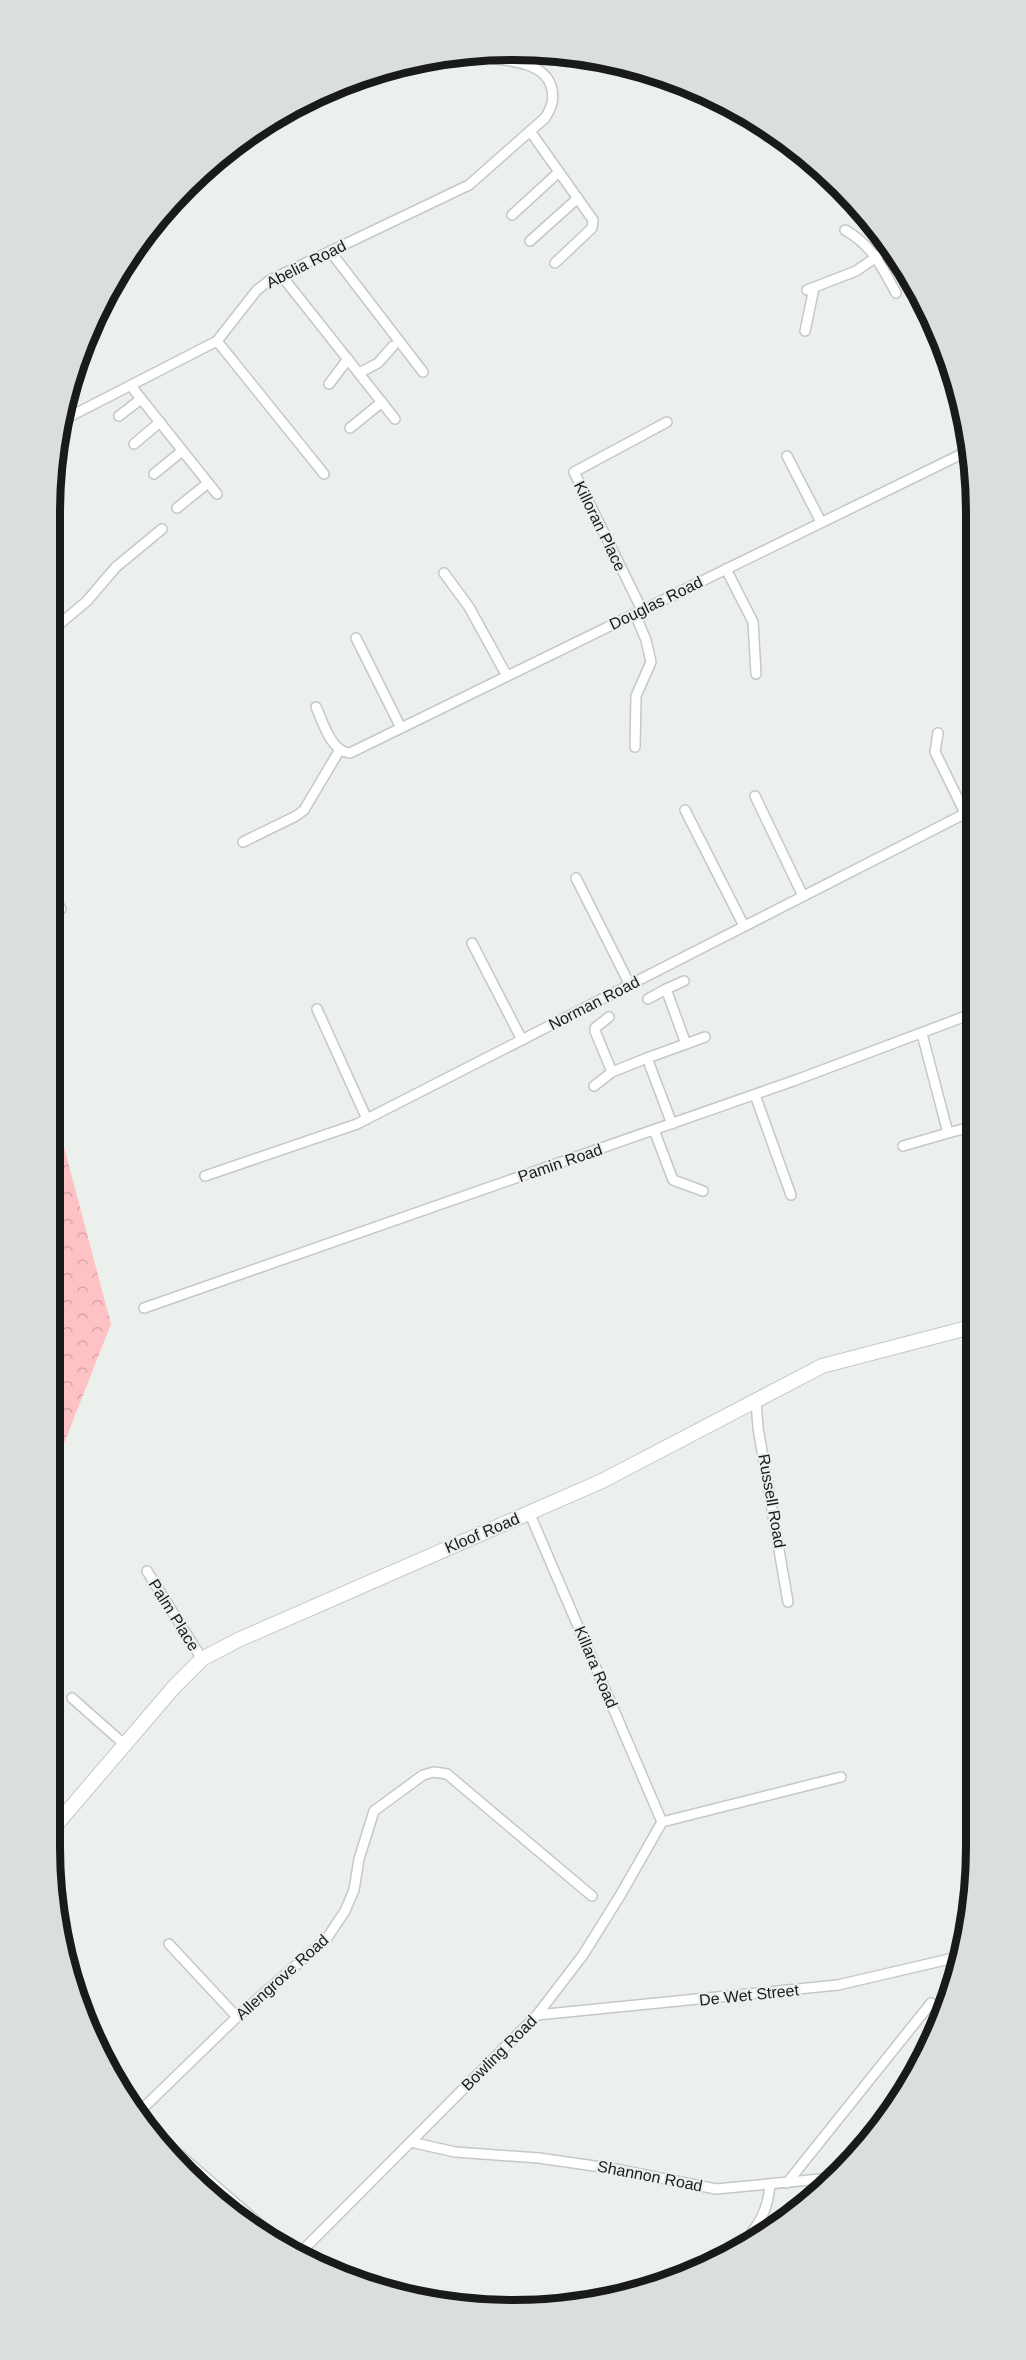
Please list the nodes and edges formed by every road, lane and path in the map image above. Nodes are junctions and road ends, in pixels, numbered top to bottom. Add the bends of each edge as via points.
1 (502, 60) edge
2 (530, 131) junction
3 (560, 172) junction
4 (578, 198) junction
5 (512, 215) dead end
6 (845, 230) dead end
7 (530, 241) dead end
8 (330, 251) junction
9 (884, 253) edge
10 (878, 258) junction
11 (555, 263) dead end
12 (281, 275) junction
13 (896, 293) dead end
14 (805, 331) dead end
15 (217, 341) junction
16 (393, 346) dead end
17 (348, 359) junction
18 (423, 372) dead end
19 (359, 373) junction
20 (329, 384) dead end
21 (131, 386) junction
22 (141, 399) junction
23 (382, 402) junction
24 (71, 416) edge
25 (119, 416) dead end
26 (395, 419) dead end
27 (160, 422) junction
28 (667, 422) dead end
29 (350, 428) dead end
30 (134, 444) dead end
31 (182, 451) junction
32 (962, 454) edge
33 (787, 456) dead end
34 (154, 474) dead end
35 (324, 474) dead end
36 (208, 483) junction
37 (217, 494) dead end
38 (177, 508) dead end
39 (820, 522) junction
40 (162, 529) dead end
41 (726, 569) junction
42 (444, 573) dead end
43 (639, 612) junction
44 (60, 624) edge
45 (356, 638) dead end
46 (756, 674) dead end
47 (507, 676) junction
48 (316, 707) dead end
49 (401, 728) junction
50 (938, 733) dead end
51 (634, 747) dead end
52 (339, 751) junction
53 (755, 796) dead end
54 (966, 806) edge
55 (685, 810) dead end
56 (966, 813) edge
57 (243, 842) dead end
58 (576, 878) dead end
59 (803, 896) junction
60 (744, 926) junction
61 (472, 943) dead end
62 (684, 981) dead end
63 (630, 985) junction
64 (666, 989) junction
65 (648, 999) dead end
66 (317, 1009) dead end
67 (966, 1016) edge
68 (609, 1017) dead end
69 (922, 1034) junction
70 (705, 1037) dead end
71 (522, 1040) junction
72 (686, 1044) junction
73 (647, 1058) junction
74 (612, 1072) junction
75 (594, 1086) dead end
76 (755, 1095) junction
77 (368, 1119) junction
78 (672, 1124) junction
79 (966, 1128) edge
80 (654, 1130) junction
81 (948, 1133) junction
82 (903, 1146) dead end
83 (206, 1176) dead end
84 (703, 1191) dead end
85 (791, 1195) dead end
86 (144, 1308) dead end
87 (966, 1328) edge
88 (756, 1400) junction
89 (529, 1512) junction
90 (147, 1571) dead end
91 (788, 1602) dead end
92 (202, 1659) junction
93 (72, 1698) dead end
94 (124, 1744) junction
95 (841, 1777) dead end
96 (60, 1820) edge
97 (662, 1822) junction
98 (592, 1896) dead end
99 (169, 1944) dead end
100 (952, 1958) edge
101 (931, 2003) dead end
102 (537, 2015) junction
103 (237, 2017) junction
104 (143, 2108) edge
105 (411, 2142) junction
106 (183, 2157) edge
107 (821, 2179) edge
108 (787, 2183) junction
109 (770, 2185) junction
110 (250, 2216) edge
111 (753, 2231) edge
112 (306, 2249) edge

1 - 2 street, Abelia Road via 542,71 549,79 553,96 549,111
2 - 3 street
2 - 8 street, Abelia Road via 469,185
3 - 4 street
3 - 5 street
4 - 7 street
4 - 11 street via 593,220 592,228
6 - 10 street via 858,237
8 - 12 street, Abelia Road
8 - 18 street
9 - 10 street
10 - 13 street
10 - 14 street via 810,289
12 - 15 street, Abelia Road via 257,290
12 - 17 street
15 - 21 street, Abelia Road
15 - 35 street
16 - 19 street via 378,363
17 - 19 street
17 - 20 street
19 - 23 street
21 - 22 street
21 - 24 street, Abelia Road
22 - 25 street
22 - 27 street
23 - 26 street
23 - 29 street
27 - 30 street
27 - 31 street
28 - 43 street, Killoran Place via 574,472
31 - 34 street
31 - 36 street
32 - 39 street, Douglas Road
33 - 39 street
36 - 37 street
36 - 38 street
39 - 41 street, Douglas Road
40 - 44 street via 116,567 87,601
41 - 43 street, Douglas Road
41 - 46 street via 753,622
42 - 47 street via 469,607
43 - 47 street, Douglas Road
43 - 51 street via 651,662 636,696
45 - 49 street
47 - 49 street, Douglas Road
48 - 52 street
49 - 52 street, Douglas Road via 350,753
50 - 54 street via 935,752
52 - 57 street via 304,810
53 - 59 street
55 - 60 street
56 - 59 street, Norman Road
58 - 63 street
59 - 60 street, Norman Road
60 - 63 street, Norman Road
61 - 71 street
62 - 64 street
63 - 71 street, Norman Road
64 - 65 street
64 - 72 street
66 - 77 street
67 - 69 street, Pamin Road
68 - 74 street via 595,1031
69 - 76 street, Pamin Road
69 - 81 street
70 - 72 street
71 - 77 street, Norman Road
72 - 73 street
73 - 74 street
73 - 78 street
74 - 75 street
76 - 78 street, Pamin Road
76 - 85 street
77 - 83 street, Norman Road
78 - 80 street, Pamin Road
79 - 81 street
80 - 84 street via 673,1180
80 - 86 street, Pamin Road
81 - 82 street
87 - 88 main road, Kloof Road via 822,1366
88 - 89 main road, Kloof Road via 602,1481
88 - 91 street, Russell Road
89 - 92 main road, Kloof Road
89 - 97 street, Killara Road
90 - 92 street, Palm Place
92 - 94 main road, Kloof Road
93 - 94 street
94 - 96 main road, Kloof Road
95 - 97 street
97 - 102 street, Bowling Road via 583,1955
98 - 103 street, Allengrove Road via 447,1774 423,1775 374,1811 354,1890 327,1938
99 - 103 street
100 - 102 street, De Wet Street via 838,1985
101 - 108 street
102 - 105 street, Bowling Road
103 - 104 street, Allengrove Road
105 - 109 street, Shannon Road via 615,2169 716,2189
105 - 112 street, Bowling Road
106 - 110 street
107 - 108 street, Shannon Road
108 - 109 street, Shannon Road
109 - 111 street via 768,2205

